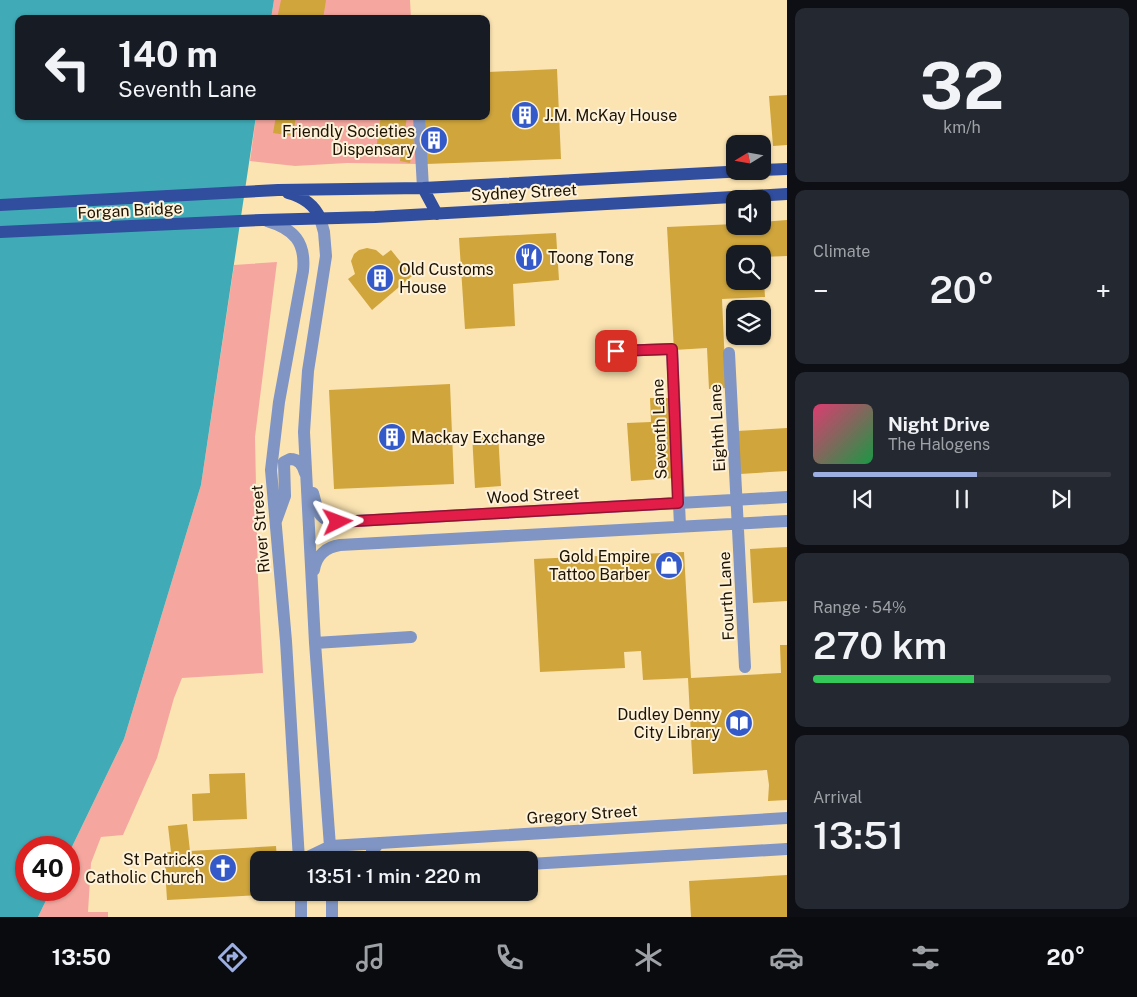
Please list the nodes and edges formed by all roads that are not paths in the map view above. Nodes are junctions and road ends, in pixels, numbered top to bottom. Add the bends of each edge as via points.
1 (419, 120) edge
2 (787, 169) edge
3 (771, 170) edge
4 (726, 172) edge
5 (423, 188) junction
6 (278, 190) junction
7 (261, 191) joint
8 (787, 194) edge
9 (0, 205) edge
10 (437, 214) junction
11 (320, 218) junction
12 (262, 220) junction
13 (0, 232) edge
14 (616, 351) dead end
15 (729, 353) dead end
16 (306, 478) junction
17 (787, 497) edge
18 (737, 501) junction
19 (678, 503) junction
20 (594, 508) junction
21 (484, 514) junction
22 (787, 520) edge
23 (275, 523) junction
24 (738, 523) junction
25 (680, 526) junction
26 (595, 531) junction
27 (485, 537) junction
28 (312, 582) junction
29 (411, 637) dead end
30 (315, 642) junction
31 (745, 667) dead end
32 (787, 818) edge
33 (379, 843) junction
34 (331, 846) junction
35 (787, 849) edge
36 (300, 851) edge
37 (320, 851) edge
38 (331, 851) edge
39 (372, 851) edge
40 (538, 863) edge
41 (301, 901) edge
42 (332, 901) edge
43 (302, 917) edge
44 (332, 917) edge

1 - 5 street
2 - 3 main road
4 - 5 main road, Sydney Street
5 - 6 main road, Sydney Street
5 - 10 main road
6 - 7 main road, Sydney Street
6 - 11 main road via 304,199 315,208
7 - 9 main road, Forgan Bridge
8 - 10 main road, Sydney Street
10 - 11 main road, Sydney Street
11 - 12 main road, Sydney Street
11 - 16 street via 326,256 306,382
12 - 13 main road, Forgan Bridge
12 - 23 street, River Street via 290,231 300,243 303,256 272,458
14 - 19 street, Seventh Lane via 672,349
15 - 18 street, Eighth Lane
16 - 21 street, Wood Street via 318,513 332,522
16 - 23 street via 296,460 284,462 285,496
16 - 28 street
17 - 18 street, Wood Street
18 - 19 street, Wood Street
18 - 24 street, Eighth Lane
19 - 20 street, Wood Street
19 - 25 street
20 - 21 street, Wood Street
20 - 26 street
21 - 27 street
22 - 24 street
23 - 36 street, River Street
24 - 25 street
24 - 31 street, Fourth Lane
25 - 26 street
26 - 27 street
27 - 28 street via 336,545 317,559
28 - 30 street
29 - 30 street
30 - 34 street
32 - 33 street, Gregory Street
33 - 34 street, Gregory Street
33 - 39 street
34 - 37 street, Gregory Street
34 - 38 street
35 - 40 street
41 - 43 street
42 - 44 street

